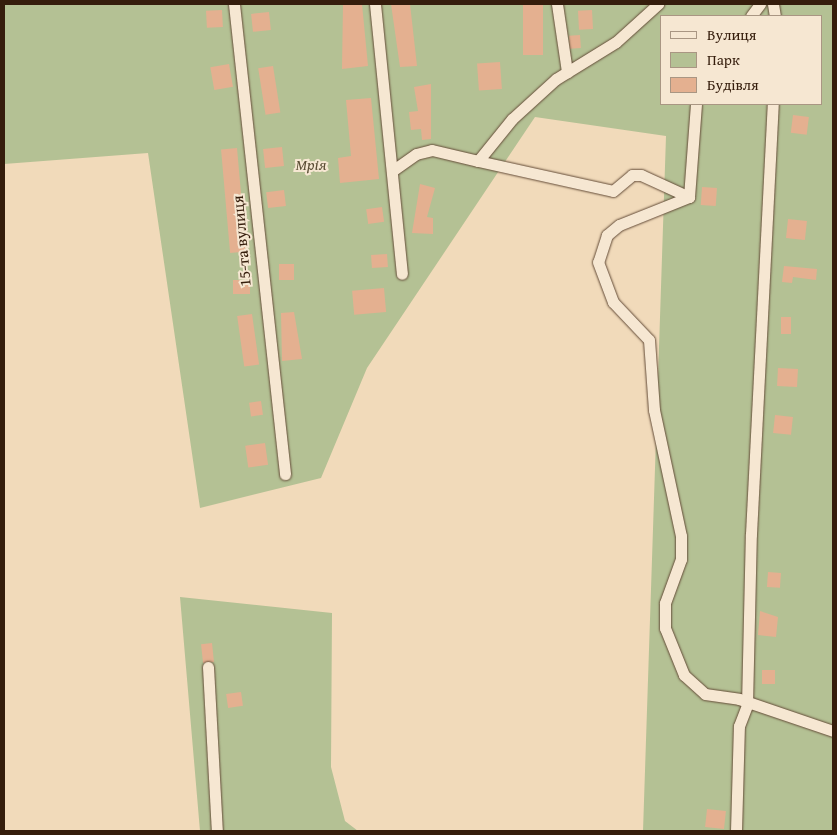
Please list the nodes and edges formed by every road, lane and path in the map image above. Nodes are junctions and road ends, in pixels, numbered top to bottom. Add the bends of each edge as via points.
1 (234, 4) edge
2 (375, 4) edge
3 (557, 4) edge
4 (658, 4) edge
5 (760, 4) edge
6 (752, 15) edge
7 (567, 72) junction
8 (696, 105) edge
9 (773, 105) edge
10 (478, 161) junction
11 (392, 171) junction
12 (689, 197) junction
13 (402, 274) dead end
14 (285, 474) dead end
15 (208, 667) dead end
16 (747, 705) junction
17 (833, 731) edge
18 (217, 831) edge
19 (736, 831) edge

1 - 14 street, 15-та вулиця
2 - 11 street
3 - 7 street
4 - 7 street via 616,42
5 - 6 street
7 - 10 street via 512,119
8 - 12 street
9 - 16 street via 751,534
10 - 11 street via 432,150 416,154
10 - 12 street via 613,192 632,175 641,175
11 - 13 street
12 - 16 street via 619,225 607,235 598,262 613,302 649,340 654,410 681,536 680,568 663,616 673,654 684,675 704,694
15 - 18 street
16 - 17 street
16 - 19 street via 740,726

